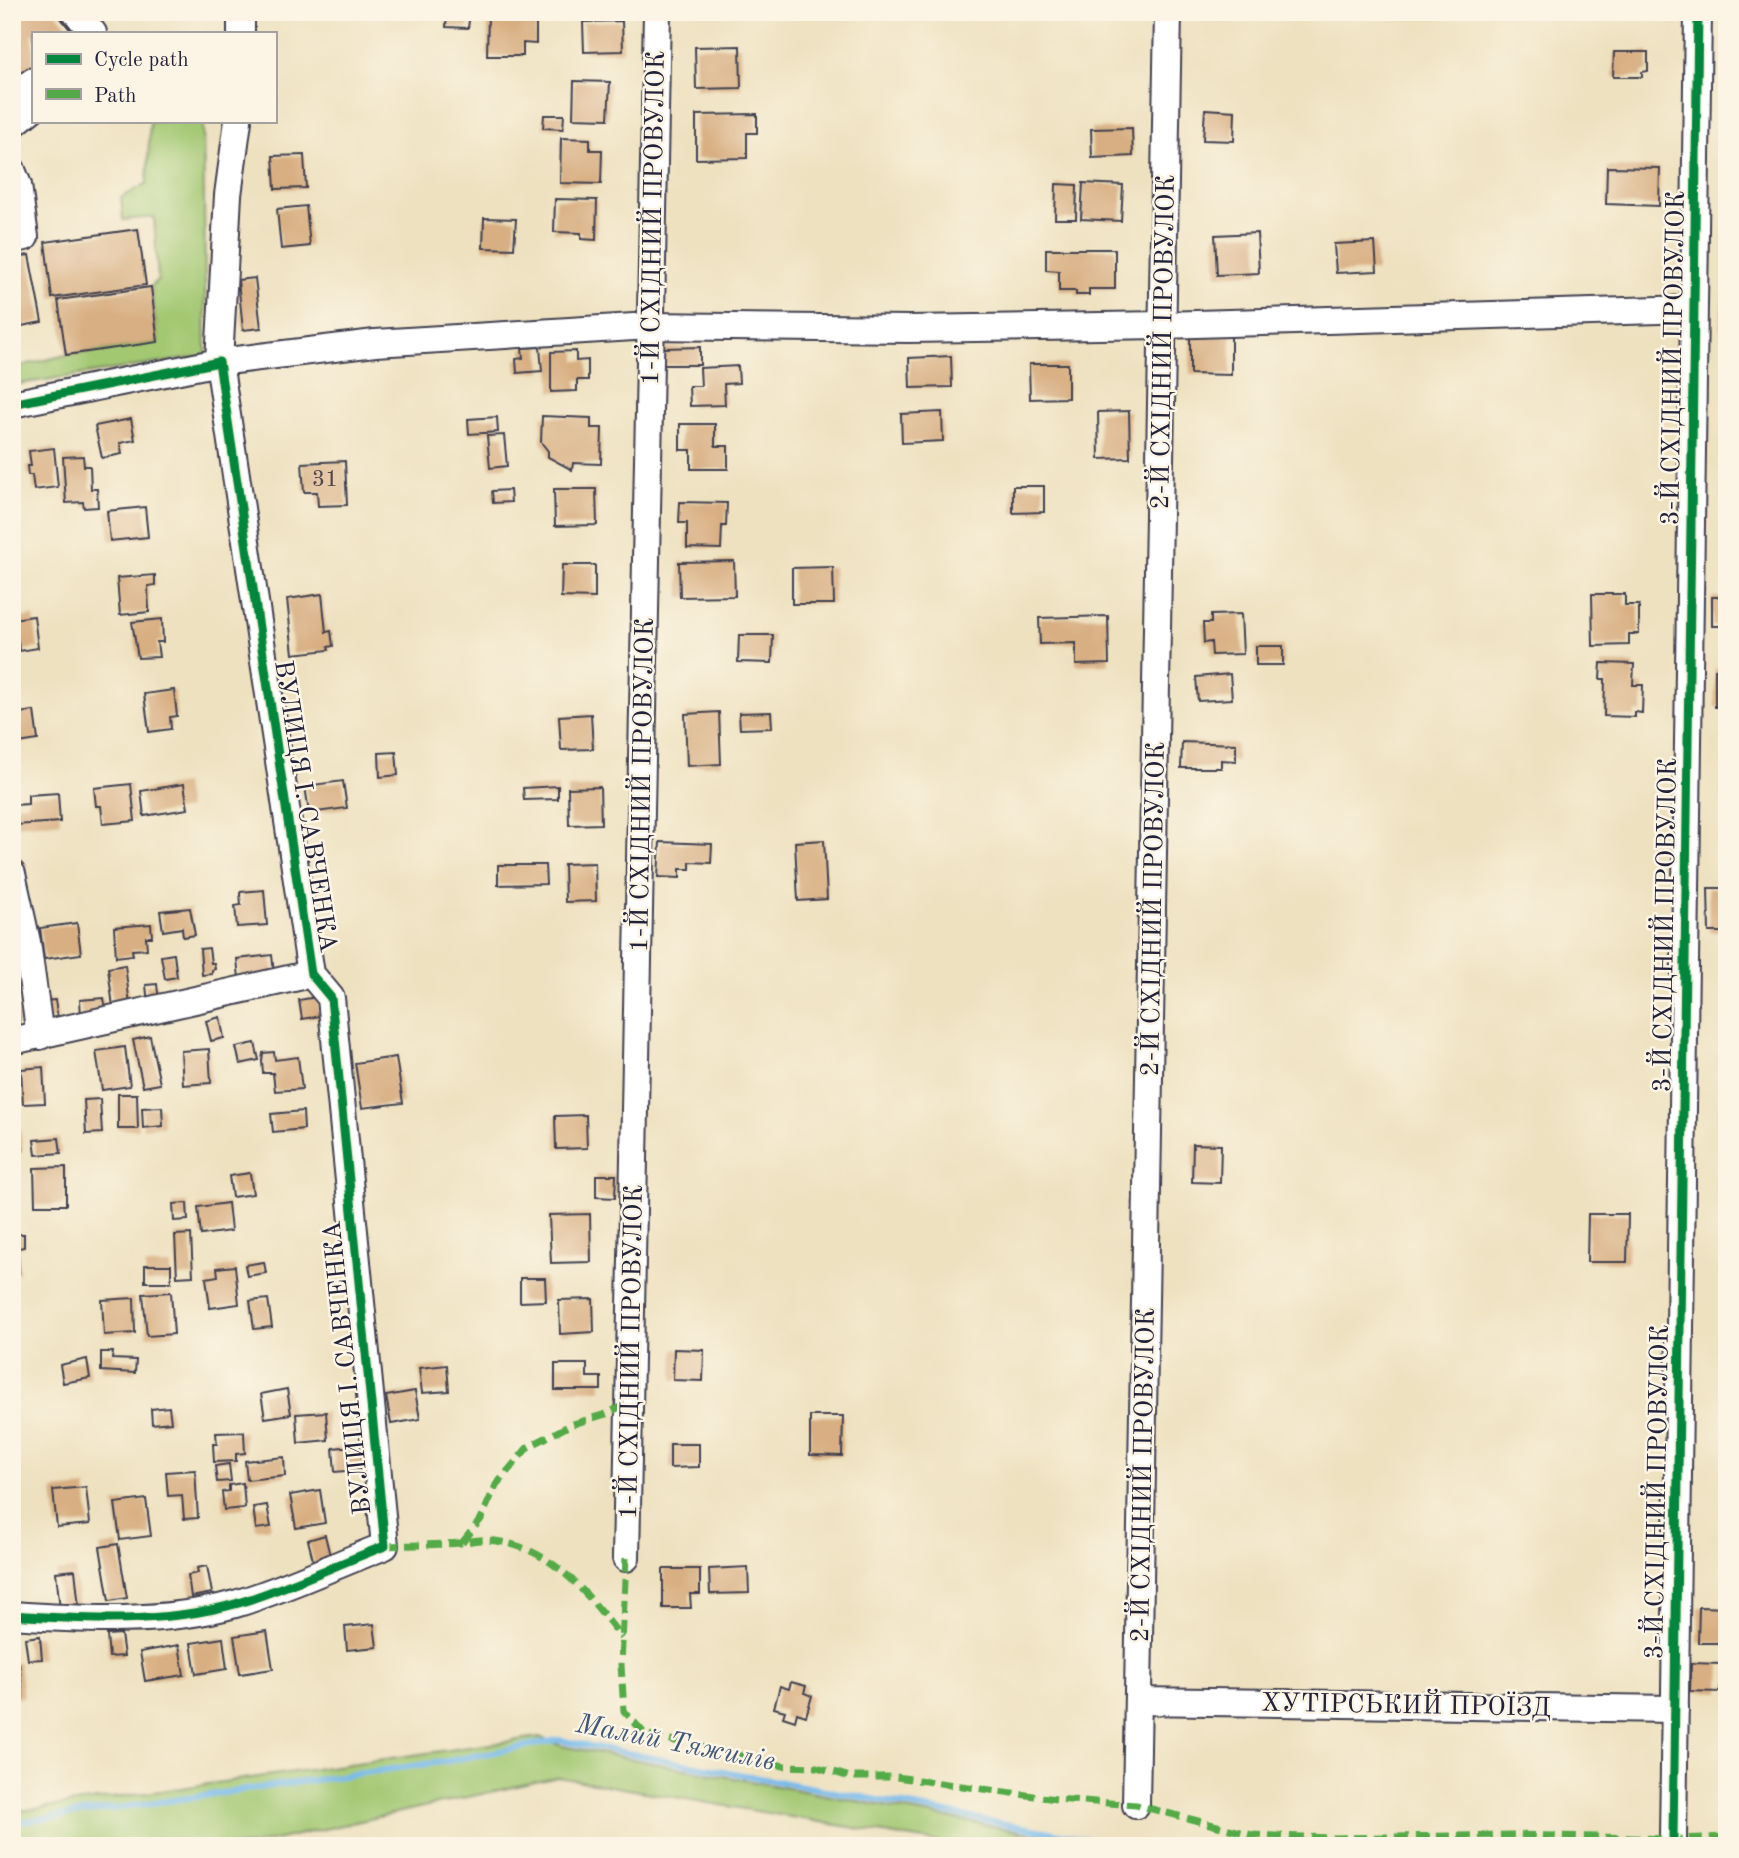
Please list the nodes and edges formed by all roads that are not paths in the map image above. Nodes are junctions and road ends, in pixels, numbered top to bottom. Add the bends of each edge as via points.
1 (76, 12) edge
2 (241, 12) edge
3 (657, 12) edge
4 (1168, 12) edge
5 (1698, 12) edge
6 (92, 32) edge
7 (242, 32) edge
8 (32, 82) edge
9 (12, 98) edge
10 (32, 109) edge
11 (238, 122) edge
12 (12, 125) edge
13 (12, 170) edge
14 (12, 240) edge
15 (1693, 309) junction
16 (1161, 325) junction
17 (650, 327) junction
18 (219, 362) junction
19 (12, 404) edge
20 (12, 874) edge
21 (311, 974) junction
22 (40, 1036) junction
23 (12, 1041) edge
24 (626, 1558) dead end
25 (12, 1615) edge
26 (1138, 1700) junction
27 (1675, 1709) junction
28 (1136, 1805) dead end
29 (1673, 1839) dead end

1 - 6 street
2 - 7 street
3 - 17 street, 1-Й СХІДНИЙ ПРОВУЛОК
4 - 16 street, 2-Й СХІДНИЙ ПРОВУЛОК
5 - 15 street, 3-Й СХІДНИЙ ПРОВУЛОК
8 - 9 street
10 - 12 street
11 - 18 street, ВУЛИЦЯ І. САВЧЕНКА via 228,195
13 - 14 street via 25,237
15 - 16 street
15 - 27 street, 3-Й СХІДНИЙ ПРОВУЛОК
16 - 17 street
16 - 26 street, 2-Й СХІДНИЙ ПРОВУЛОК
17 - 18 street via 375,343
17 - 24 street, 1-Й СХІДНИЙ ПРОВУЛОК
18 - 19 street
18 - 21 street, ВУЛИЦЯ І. САВЧЕНКА
20 - 22 street
21 - 22 street
21 - 25 street, ВУЛИЦЯ І. САВЧЕНКА via 331,998 384,1546 234,1604 197,1611 102,1619
22 - 23 street
26 - 27 street, ХУТІРСЬКИЙ ПРОЇЗД
26 - 28 street, 2-Й СХІДНИЙ ПРОВУЛОК
27 - 29 street, 3-Й СХІДНИЙ ПРОВУЛОК

